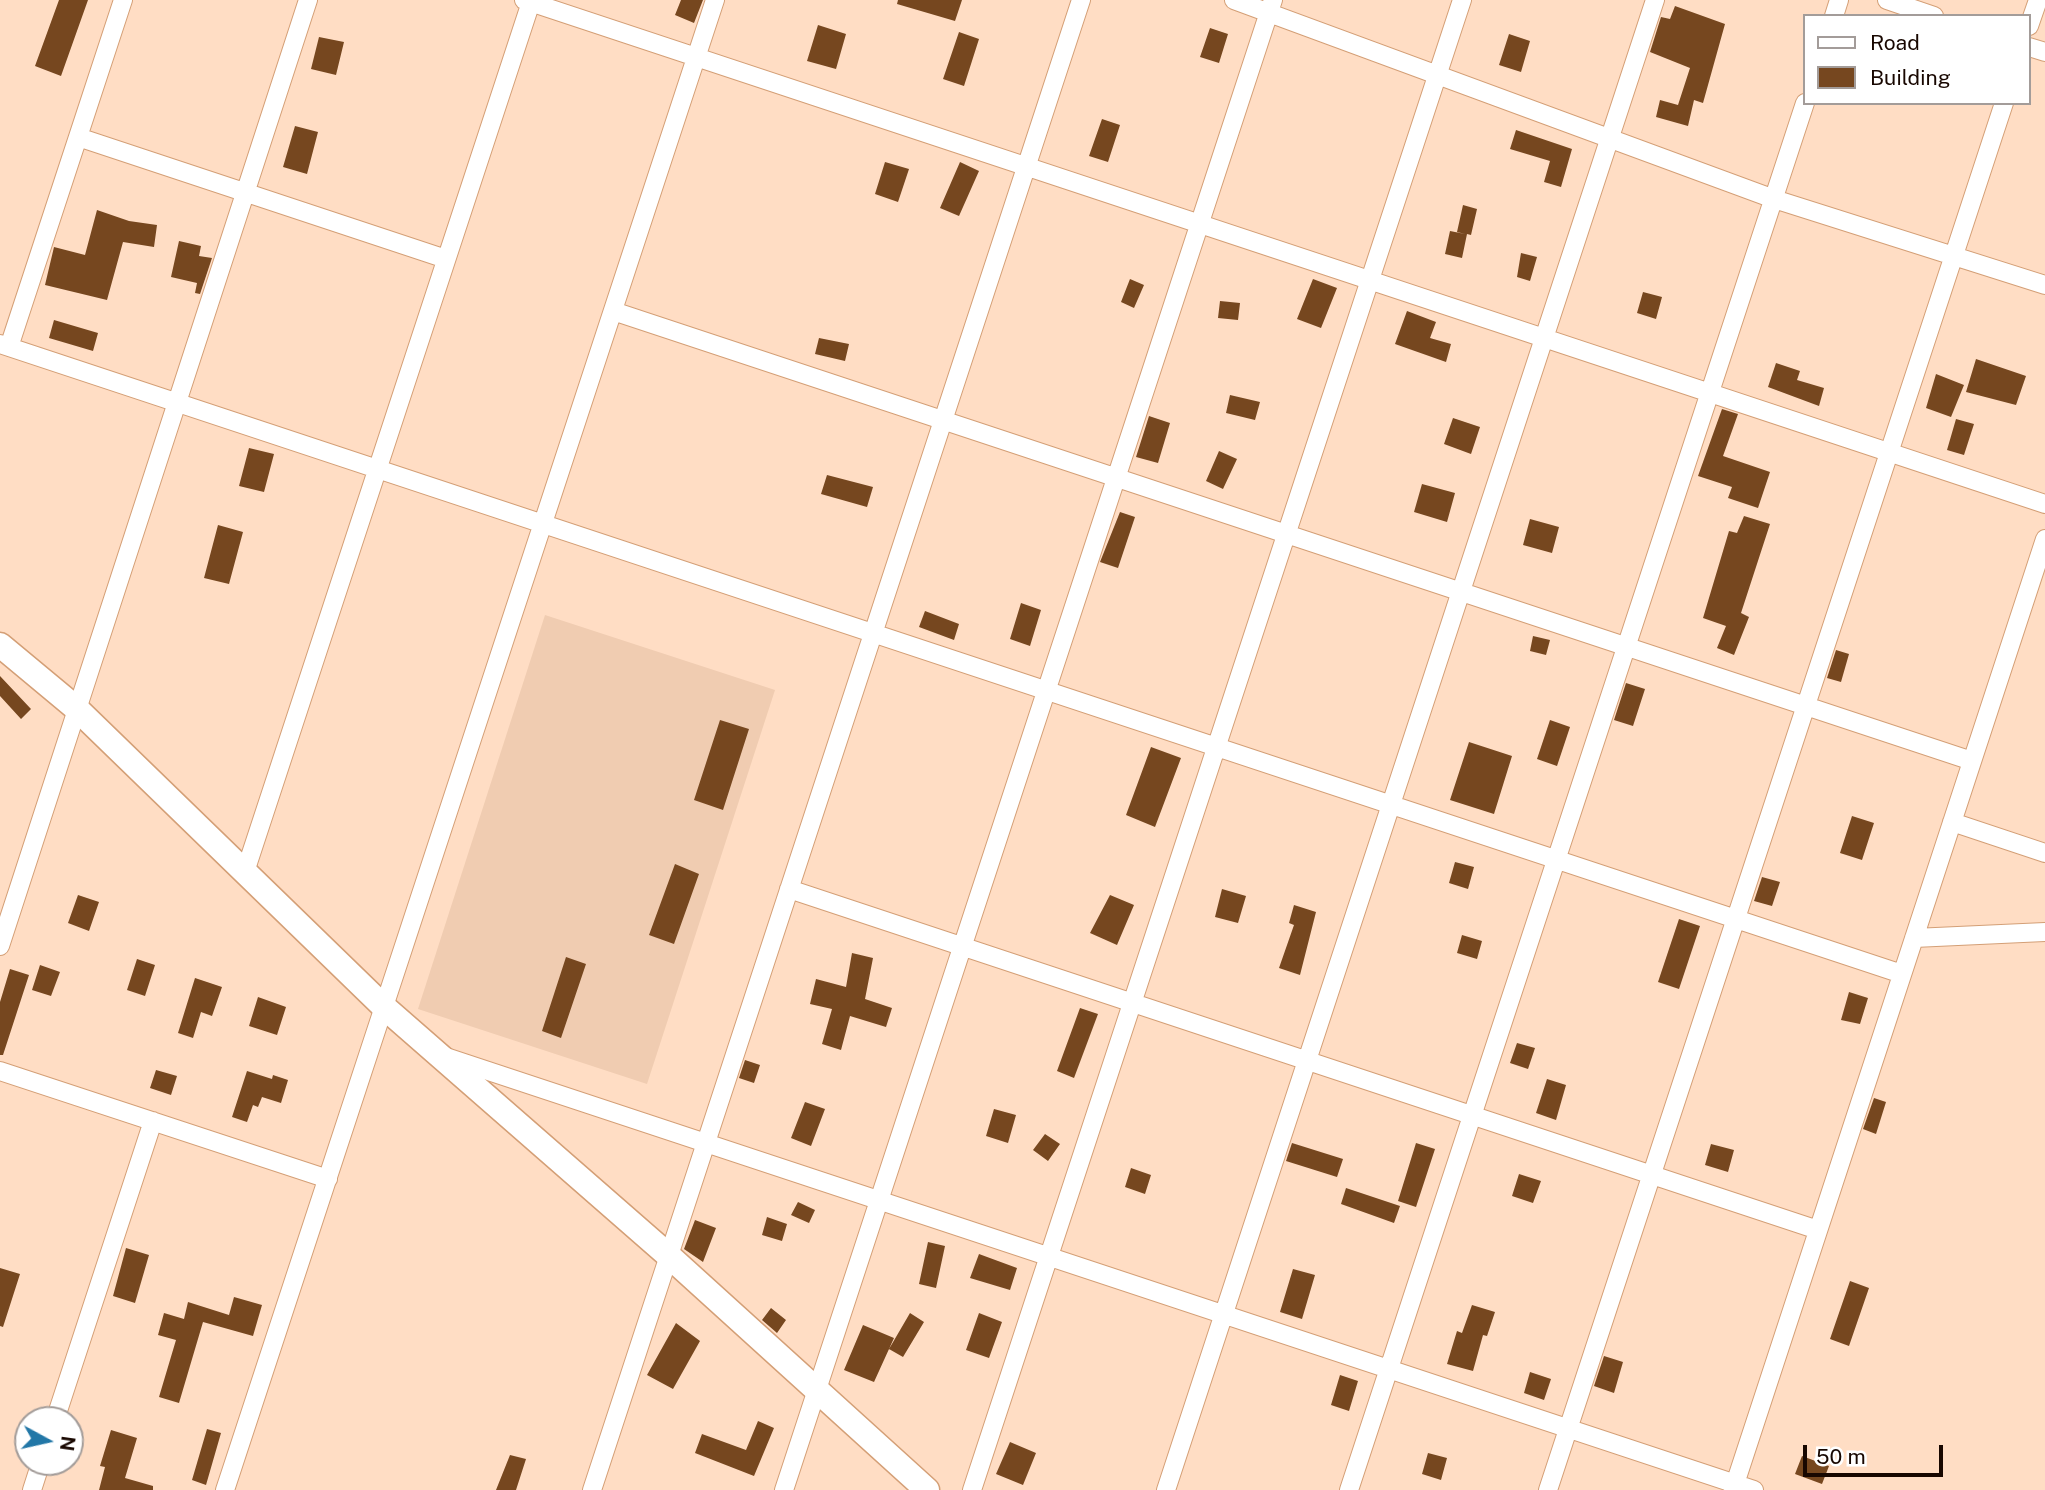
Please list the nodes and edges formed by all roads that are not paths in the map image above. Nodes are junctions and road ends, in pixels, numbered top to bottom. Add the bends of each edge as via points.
1 (123, 0) edge
2 (308, 0) edge
3 (715, 0) edge
4 (1081, 0) edge
5 (1234, 0) edge
6 (1462, 0) edge
7 (1655, 0) edge
8 (1887, 0) edge
9 (2038, 0) edge
10 (527, 1) edge
11 (1271, 6) edge
12 (1928, 14) edge
13 (2031, 20) edge
14 (696, 57) junction
15 (1437, 75) junction
16 (1804, 105) edge
17 (2003, 105) edge
18 (78, 137) junction
19 (1610, 139) junction
20 (1026, 166) junction
21 (246, 192) junction
22 (1774, 199) junction
23 (1200, 224) junction
24 (1953, 256) junction
25 (446, 259) junction
26 (1370, 280) junction
27 (2045, 285) edge
28 (613, 311) junction
29 (1544, 338) junction
30 (4, 346) edge
31 (1710, 393) junction
32 (177, 403) junction
33 (942, 421) junction
34 (1889, 452) junction
35 (377, 469) junction
36 (1116, 478) junction
37 (2045, 504) edge
38 (543, 524) junction
39 (1286, 534) junction
40 (2045, 539) edge
41 (1461, 592) junction
42 (873, 633) junction
43 (0, 645) edge
44 (1626, 647) junction
45 (1046, 691) junction
46 (1805, 706) junction
47 (77, 709) junction
48 (1216, 747) junction
49 (1972, 761) junction
50 (1391, 805) junction
51 (1952, 822) junction
52 (2045, 853) edge
53 (1556, 860) junction
54 (245, 872) junction
55 (789, 889) junction
56 (1735, 919) junction
57 (2045, 932) edge
58 (1914, 938) junction
59 (0, 946) edge
60 (962, 946) junction
61 (1902, 974) junction
62 (1132, 1003) junction
63 (384, 1007) junction
64 (436, 1054) junction
65 (1307, 1060) junction
66 (0, 1070) edge
67 (1472, 1115) junction
68 (153, 1121) junction
69 (706, 1143) junction
70 (1651, 1175) junction
71 (327, 1179) junction
72 (879, 1200) junction
73 (1818, 1230) junction
74 (668, 1256) junction
75 (1049, 1256) junction
76 (1223, 1314) junction
77 (1389, 1369) junction
78 (817, 1388) junction
79 (60, 1406) edge
80 (1568, 1429) junction
81 (1734, 1487) edge
82 (225, 1490) edge
83 (592, 1490) edge
84 (784, 1490) edge
85 (926, 1490) edge
86 (972, 1490) edge
87 (1166, 1490) edge
88 (1349, 1490) edge
89 (1548, 1490) edge
90 (1754, 1490) edge

1 - 18 street
2 - 21 street
3 - 14 street
4 - 20 street
5 - 11 street
6 - 15 street
7 - 19 street
8 - 12 street
9 - 13 street
10 - 14 street
10 - 25 street
11 - 15 street
11 - 23 street
14 - 20 street
14 - 28 street
15 - 19 street
15 - 26 street
16 - 22 street
17 - 24 street
18 - 21 street
18 - 30 street
19 - 22 street
19 - 29 street
20 - 23 street
20 - 33 street
21 - 25 street
21 - 32 street
22 - 24 street
22 - 31 street
23 - 26 street
23 - 36 street
24 - 27 street
24 - 34 street
25 - 35 street
26 - 29 street
26 - 39 street
28 - 33 street
28 - 38 street
29 - 31 street
29 - 41 street
30 - 32 street
31 - 34 street
31 - 44 street
32 - 35 street
32 - 47 street
33 - 36 street
33 - 42 street
34 - 37 street
34 - 46 street
35 - 38 street
35 - 54 street
36 - 39 street
36 - 45 street
38 - 42 street
38 - 63 street
39 - 41 street
39 - 48 street
40 - 49 street
41 - 44 street
41 - 50 street
42 - 45 street
42 - 55 street
43 - 47 street
44 - 46 street
44 - 53 street
45 - 48 street
45 - 60 street
46 - 49 street
46 - 56 street
47 - 54 street
47 - 59 street
48 - 50 street
48 - 62 street
49 - 51 street
50 - 53 street
50 - 65 street
51 - 52 street
51 - 58 street
53 - 56 street
53 - 67 street
54 - 63 street
55 - 60 street
55 - 69 street
56 - 61 street
56 - 70 street
57 - 58 street
58 - 61 street
60 - 62 street
60 - 72 street
61 - 73 street
62 - 65 street
62 - 75 street
63 - 64 street
63 - 71 street
64 - 69 street
64 - 74 street
65 - 67 street
65 - 76 street
66 - 68 street
67 - 70 street
67 - 77 street
68 - 71 street
68 - 79 street
69 - 72 street
69 - 74 street
70 - 73 street
70 - 80 street
71 - 82 street
72 - 75 street
72 - 78 street
73 - 81 street
74 - 78 street
74 - 83 street
75 - 76 street
75 - 86 street
76 - 77 street
76 - 87 street
77 - 80 street
77 - 88 street
78 - 84 street
78 - 85 street
80 - 81 street
80 - 89 street
81 - 90 street

